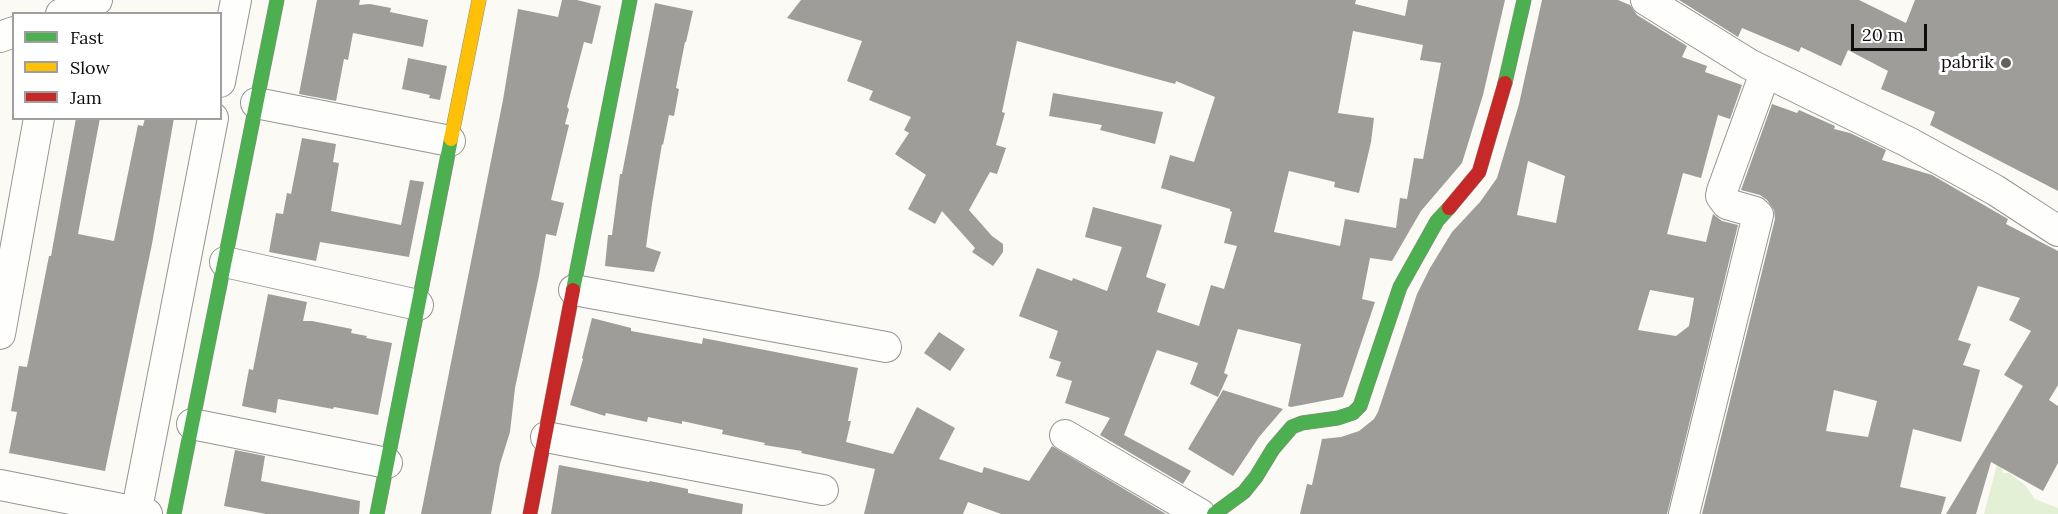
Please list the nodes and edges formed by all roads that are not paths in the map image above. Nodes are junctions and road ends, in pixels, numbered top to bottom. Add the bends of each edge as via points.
1 (97, 0) edge
2 (236, 0) edge
3 (278, 0) edge
4 (478, 0) edge
5 (630, 0) edge
6 (1524, 0) edge
7 (1646, 0) edge
8 (66, 12) edge
9 (222, 72) edge
10 (1764, 73) junction
11 (256, 104) junction
12 (38, 120) edge
13 (213, 120) edge
14 (450, 141) junction
15 (12, 207) edge
16 (2058, 231) edge
17 (225, 262) junction
18 (574, 290) junction
19 (418, 304) junction
20 (0, 334) edge
21 (886, 346) dead end
22 (192, 424) junction
23 (1065, 435) dead end
24 (546, 437) junction
25 (387, 463) junction
26 (0, 485) edge
27 (823, 490) dead end
28 (140, 513) edge
29 (174, 514) edge
30 (377, 514) edge
31 (530, 514) edge
32 (1200, 514) edge
33 (1214, 514) edge
34 (1684, 514) edge

1 - 8 street
2 - 9 street
3 - 11 street
4 - 14 street
5 - 18 street
6 - 33 street via 1501,100 1479,172 1437,221 1414,259 1400,287 1360,406 1338,418 1292,427 1244,492
7 - 10 street
10 - 16 street via 1908,142 1995,190
10 - 34 street via 1722,190 1727,204 1758,215
11 - 14 street
11 - 17 street
12 - 15 street
13 - 28 street
14 - 19 street
15 - 20 street
17 - 19 street
17 - 22 street
18 - 21 street
18 - 24 street
19 - 25 street
22 - 25 street
22 - 29 street
23 - 32 street
24 - 27 street
24 - 31 street
25 - 30 street
26 - 28 street

